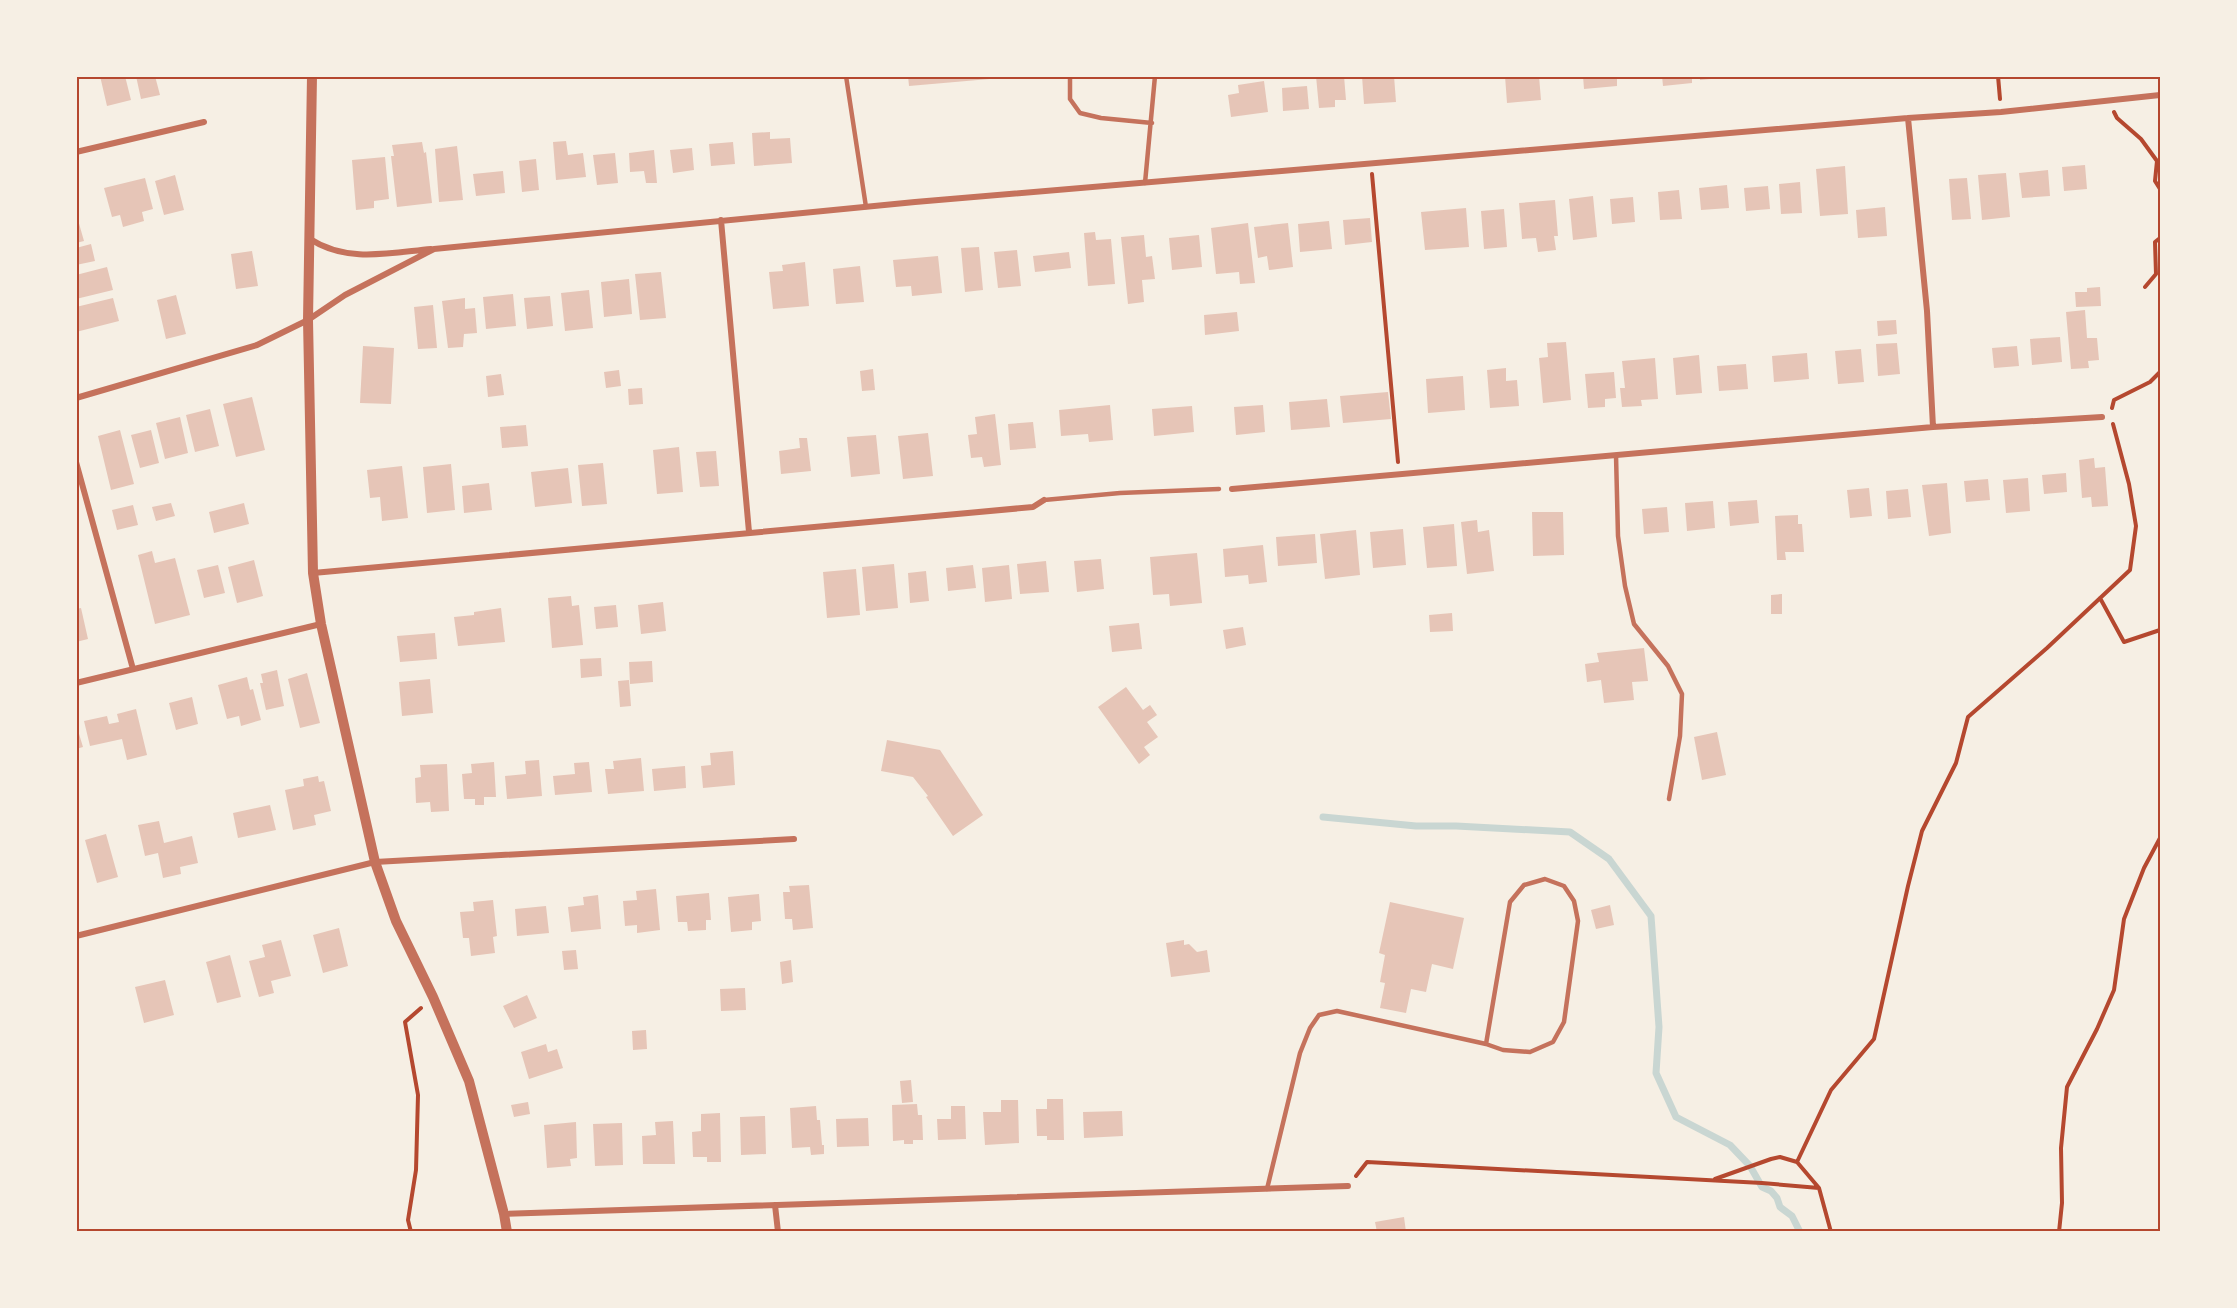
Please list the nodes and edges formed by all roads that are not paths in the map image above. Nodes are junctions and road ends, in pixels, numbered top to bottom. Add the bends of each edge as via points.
1 (312, 76) edge
2 (846, 76) edge
3 (1070, 76) edge
4 (1155, 76) edge
5 (2160, 96) edge
6 (1908, 118) junction
7 (204, 122) dead end
8 (1152, 123) junction
9 (76, 152) edge
10 (1145, 183) junction
11 (866, 207) junction
12 (721, 220) junction
13 (309, 239) junction
14 (434, 249) junction
15 (308, 320) junction
16 (76, 398) edge
17 (2102, 417) dead end
18 (1933, 427) junction
19 (1616, 455) junction
20 (76, 462) edge
21 (1219, 489) dead end
22 (1232, 489) dead end
23 (1044, 500) joint
24 (749, 532) junction
25 (313, 573) junction
26 (321, 624) junction
27 (133, 669) junction
28 (76, 683) edge
29 (1669, 799) dead end
30 (794, 839) dead end
31 (375, 862) junction
32 (76, 936) edge
33 (1486, 1044) junction
34 (1348, 1186) road end
35 (1267, 1189) junction
36 (775, 1205) junction
37 (504, 1214) junction
38 (507, 1232) edge
39 (778, 1232) edge

1 - 13 street
2 - 11 lane
3 - 8 lane via 1070,99 1080,113
4 - 8 lane
5 - 6 street
6 - 10 street
6 - 18 street via 1927,311
7 - 9 street
8 - 10 lane
10 - 11 street
11 - 12 street
12 - 14 street
12 - 24 street
13 - 14 street via 325,249 363,256
13 - 15 street
14 - 15 street via 345,295
15 - 16 street via 257,345
15 - 25 street
17 - 18 street
18 - 19 street
19 - 22 street
19 - 29 lane via 1618,536 1634,624 1668,666 1682,694 1680,736
20 - 27 street
21 - 23 lane
23 - 24 street via 1033,507
24 - 25 street
25 - 26 street
26 - 27 street
26 - 31 street
27 - 28 street
30 - 31 street
31 - 32 street
31 - 37 street via 396,921 469,1082
33 - 33 lane via 1530,1052 1553,1042 1564,1022 1578,921 1574,901 1564,886 1545,879 1524,885 1510,902
33 - 35 lane via 1337,1011 1319,1015 1300,1053
34 - 35 street
35 - 36 street
36 - 37 street
36 - 39 street
37 - 38 street

